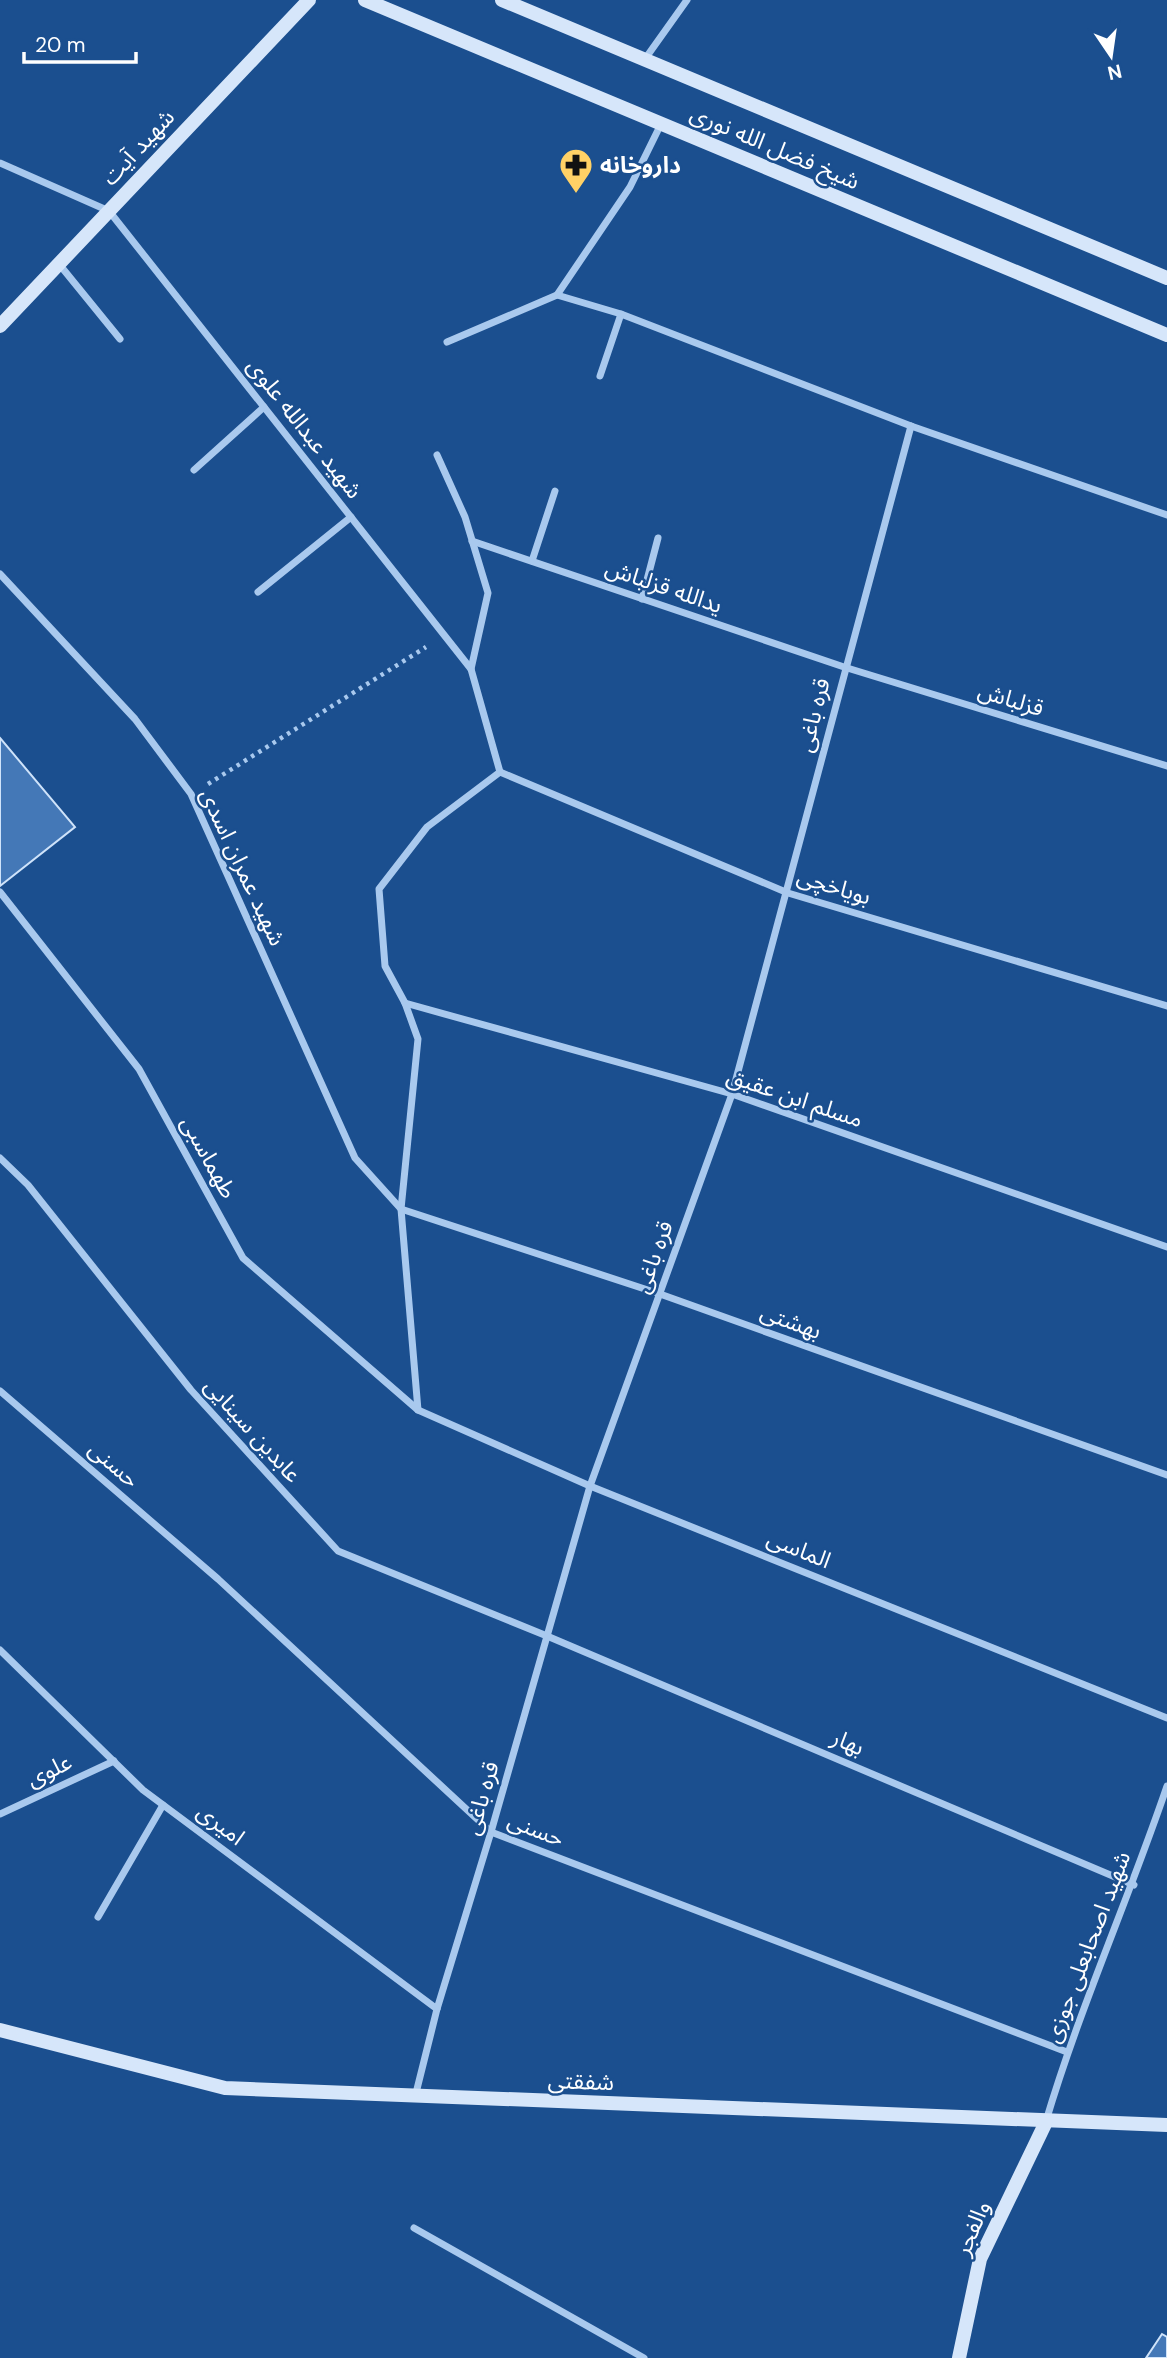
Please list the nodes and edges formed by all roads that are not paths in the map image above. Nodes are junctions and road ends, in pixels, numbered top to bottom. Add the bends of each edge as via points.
1 (309, 0) edge
2 (365, 0) edge
3 (502, 0) edge
4 (688, 0) edge
5 (645, 60) junction
6 (662, 124) junction
7 (0, 163) edge
8 (109, 211) junction
9 (59, 264) junction
10 (1167, 278) edge
11 (557, 295) junction
12 (621, 314) junction
13 (0, 326) edge
14 (1167, 335) edge
15 (120, 339) dead end
16 (447, 342) dead end
17 (600, 376) dead end
18 (264, 407) junction
19 (911, 426) junction
20 (437, 456) dead end
21 (194, 470) dead end
22 (555, 491) dead end
23 (1167, 515) edge
24 (351, 517) junction
25 (658, 538) dead end
26 (472, 541) junction
27 (532, 561) junction
28 (0, 575) edge
29 (258, 592) dead end
30 (642, 599) junction
31 (844, 667) junction
32 (471, 669) junction
33 (1167, 766) edge
34 (500, 772) junction
35 (0, 891) edge
36 (788, 893) junction
37 (405, 1003) junction
38 (1167, 1006) edge
39 (732, 1094) junction
40 (0, 1158) edge
41 (401, 1209) junction
42 (1167, 1247) edge
43 (660, 1294) junction
44 (0, 1391) edge
45 (418, 1410) junction
46 (1167, 1475) edge
47 (590, 1486) junction
48 (547, 1636) junction
49 (0, 1650) edge
50 (1167, 1718) edge
51 (114, 1761) junction
52 (1167, 1786) edge
53 (163, 1805) junction
54 (0, 1814) edge
55 (491, 1832) junction
56 (1133, 1885) junction
57 (98, 1917) dead end
58 (437, 2009) junction
59 (0, 2030) edge
60 (1067, 2052) junction
61 (415, 2097) junction
62 (1046, 2122) junction
63 (1167, 2125) edge
64 (414, 2228) dead end
65 (644, 2358) edge
66 (959, 2358) edge

1 - 8 main road, شهید آیت
2 - 6 main road, شیخ فضل الله نوری
3 - 5 main road, شیخ فضل الله نوری
4 - 5 street
5 - 10 main road, شیخ فضل الله نوری
6 - 11 street via 630,187
6 - 14 main road, شیخ فضل الله نوری
7 - 8 street
8 - 9 main road, شهید آیت
8 - 18 street, شهید عبدالله علوی
9 - 13 main road, شهید آیت
9 - 15 street
11 - 12 street
11 - 16 street
12 - 17 street
12 - 19 street
18 - 21 street
18 - 24 street, شهید عبدالله علوی
19 - 23 street
19 - 31 street, قره باغی
20 - 26 street
22 - 27 street
24 - 29 street
24 - 32 street, شهید عبدالله علوی
25 - 30 street
26 - 27 street, یدالله قزلباش
26 - 32 street via 488,593
27 - 30 street, یدالله قزلباش
28 - 41 street, شهید عمران اسدی via 135,719 191,794 355,1158
30 - 31 street, یدالله قزلباش
31 - 33 street, قزلباش
31 - 36 street, قره باغی
32 - 34 street
34 - 36 street, بویاخچی
34 - 37 street via 427,827 379,889 385,966
35 - 45 street, طهماسبی via 139,1069 243,1258
36 - 38 street, بویاخچی
36 - 39 street, قره باغی
37 - 39 street, مسلم ابن عقیق
37 - 41 street via 418,1039
39 - 42 street, مسلم ابن عقیق
39 - 43 street, قره باغی
40 - 48 street, عابدین سینایی via 28,1185 191,1390 338,1551
41 - 43 street, بهشتی
41 - 45 street
43 - 46 street, بهشتی
43 - 47 street, قره باغی
44 - 55 street, حسنی via 218,1579
45 - 47 street, الماسی
47 - 48 street, قره باغی
47 - 50 street, الماسی
48 - 55 street, قره باغی
48 - 56 street, بهار
49 - 51 street, امیری
51 - 53 street, امیری
51 - 54 street, علوی
52 - 56 street, شهید اصحابعلی جوزی
53 - 57 street
53 - 58 street, امیری
55 - 58 street, قره باغی
55 - 60 street, حسنی
56 - 60 street, شهید اصحابعلی جوزی
58 - 61 street, قره باغی
59 - 61 main road, شفقتی via 225,2088
60 - 62 street, شهید اصحابعلی جوزی
61 - 62 main road, شفقتی
62 - 63 main road, شفقتی
62 - 66 main road, والفجر via 980,2259
64 - 65 street

